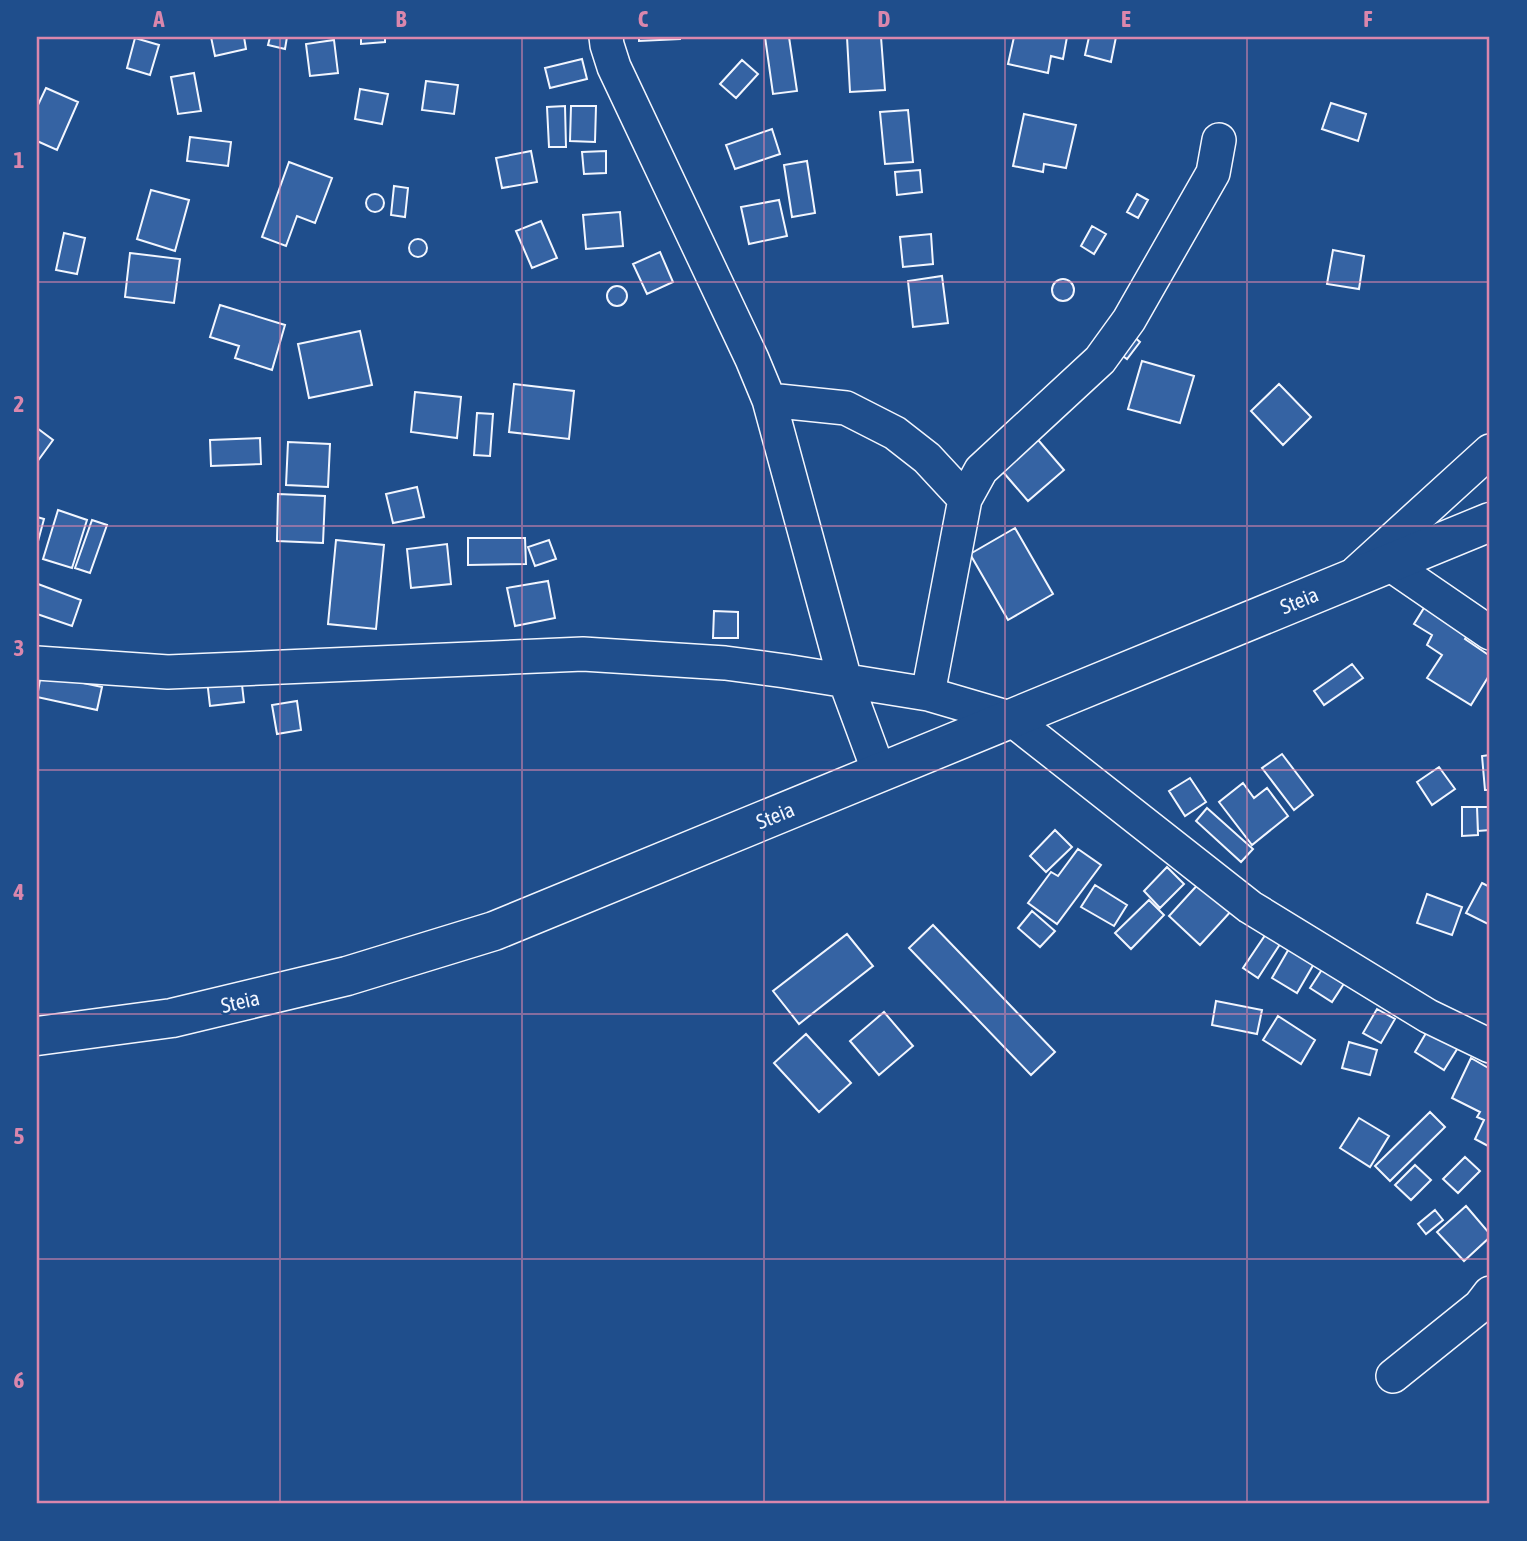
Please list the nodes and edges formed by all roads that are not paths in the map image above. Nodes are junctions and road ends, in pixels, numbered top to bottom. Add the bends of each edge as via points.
1 (606, 37) edge
2 (1219, 140) dead end
3 (769, 400) junction
4 (1490, 452) edge
5 (965, 499) junction
6 (1490, 522) edge
7 (1388, 563) junction
8 (1347, 580) junction
9 (1490, 633) edge
10 (37, 663) edge
11 (845, 680) junction
12 (928, 694) junction
13 (1010, 718) junction
14 (879, 772) junction
15 (37, 1036) edge
16 (1490, 1046) edge
17 (1490, 1293) edge
18 (1393, 1376) dead end

1 - 3 street via 614,66
2 - 5 street via 1213,173 1129,320 1100,360 981,470
3 - 5 street via 846,408 895,433 928,458
3 - 11 street
4 - 8 street
5 - 12 street
6 - 7 main road, Steia
7 - 8 main road, Steia
7 - 9 street
8 - 13 main road, Steia
10 - 11 street via 168,671 583,654 725,663
11 - 12 street
11 - 14 street
12 - 13 street
13 - 14 main road, Steia
13 - 16 street via 1250,907 1428,1016
14 - 15 main road, Steia via 494,931 348,976 172,1018
17 - 18 street

